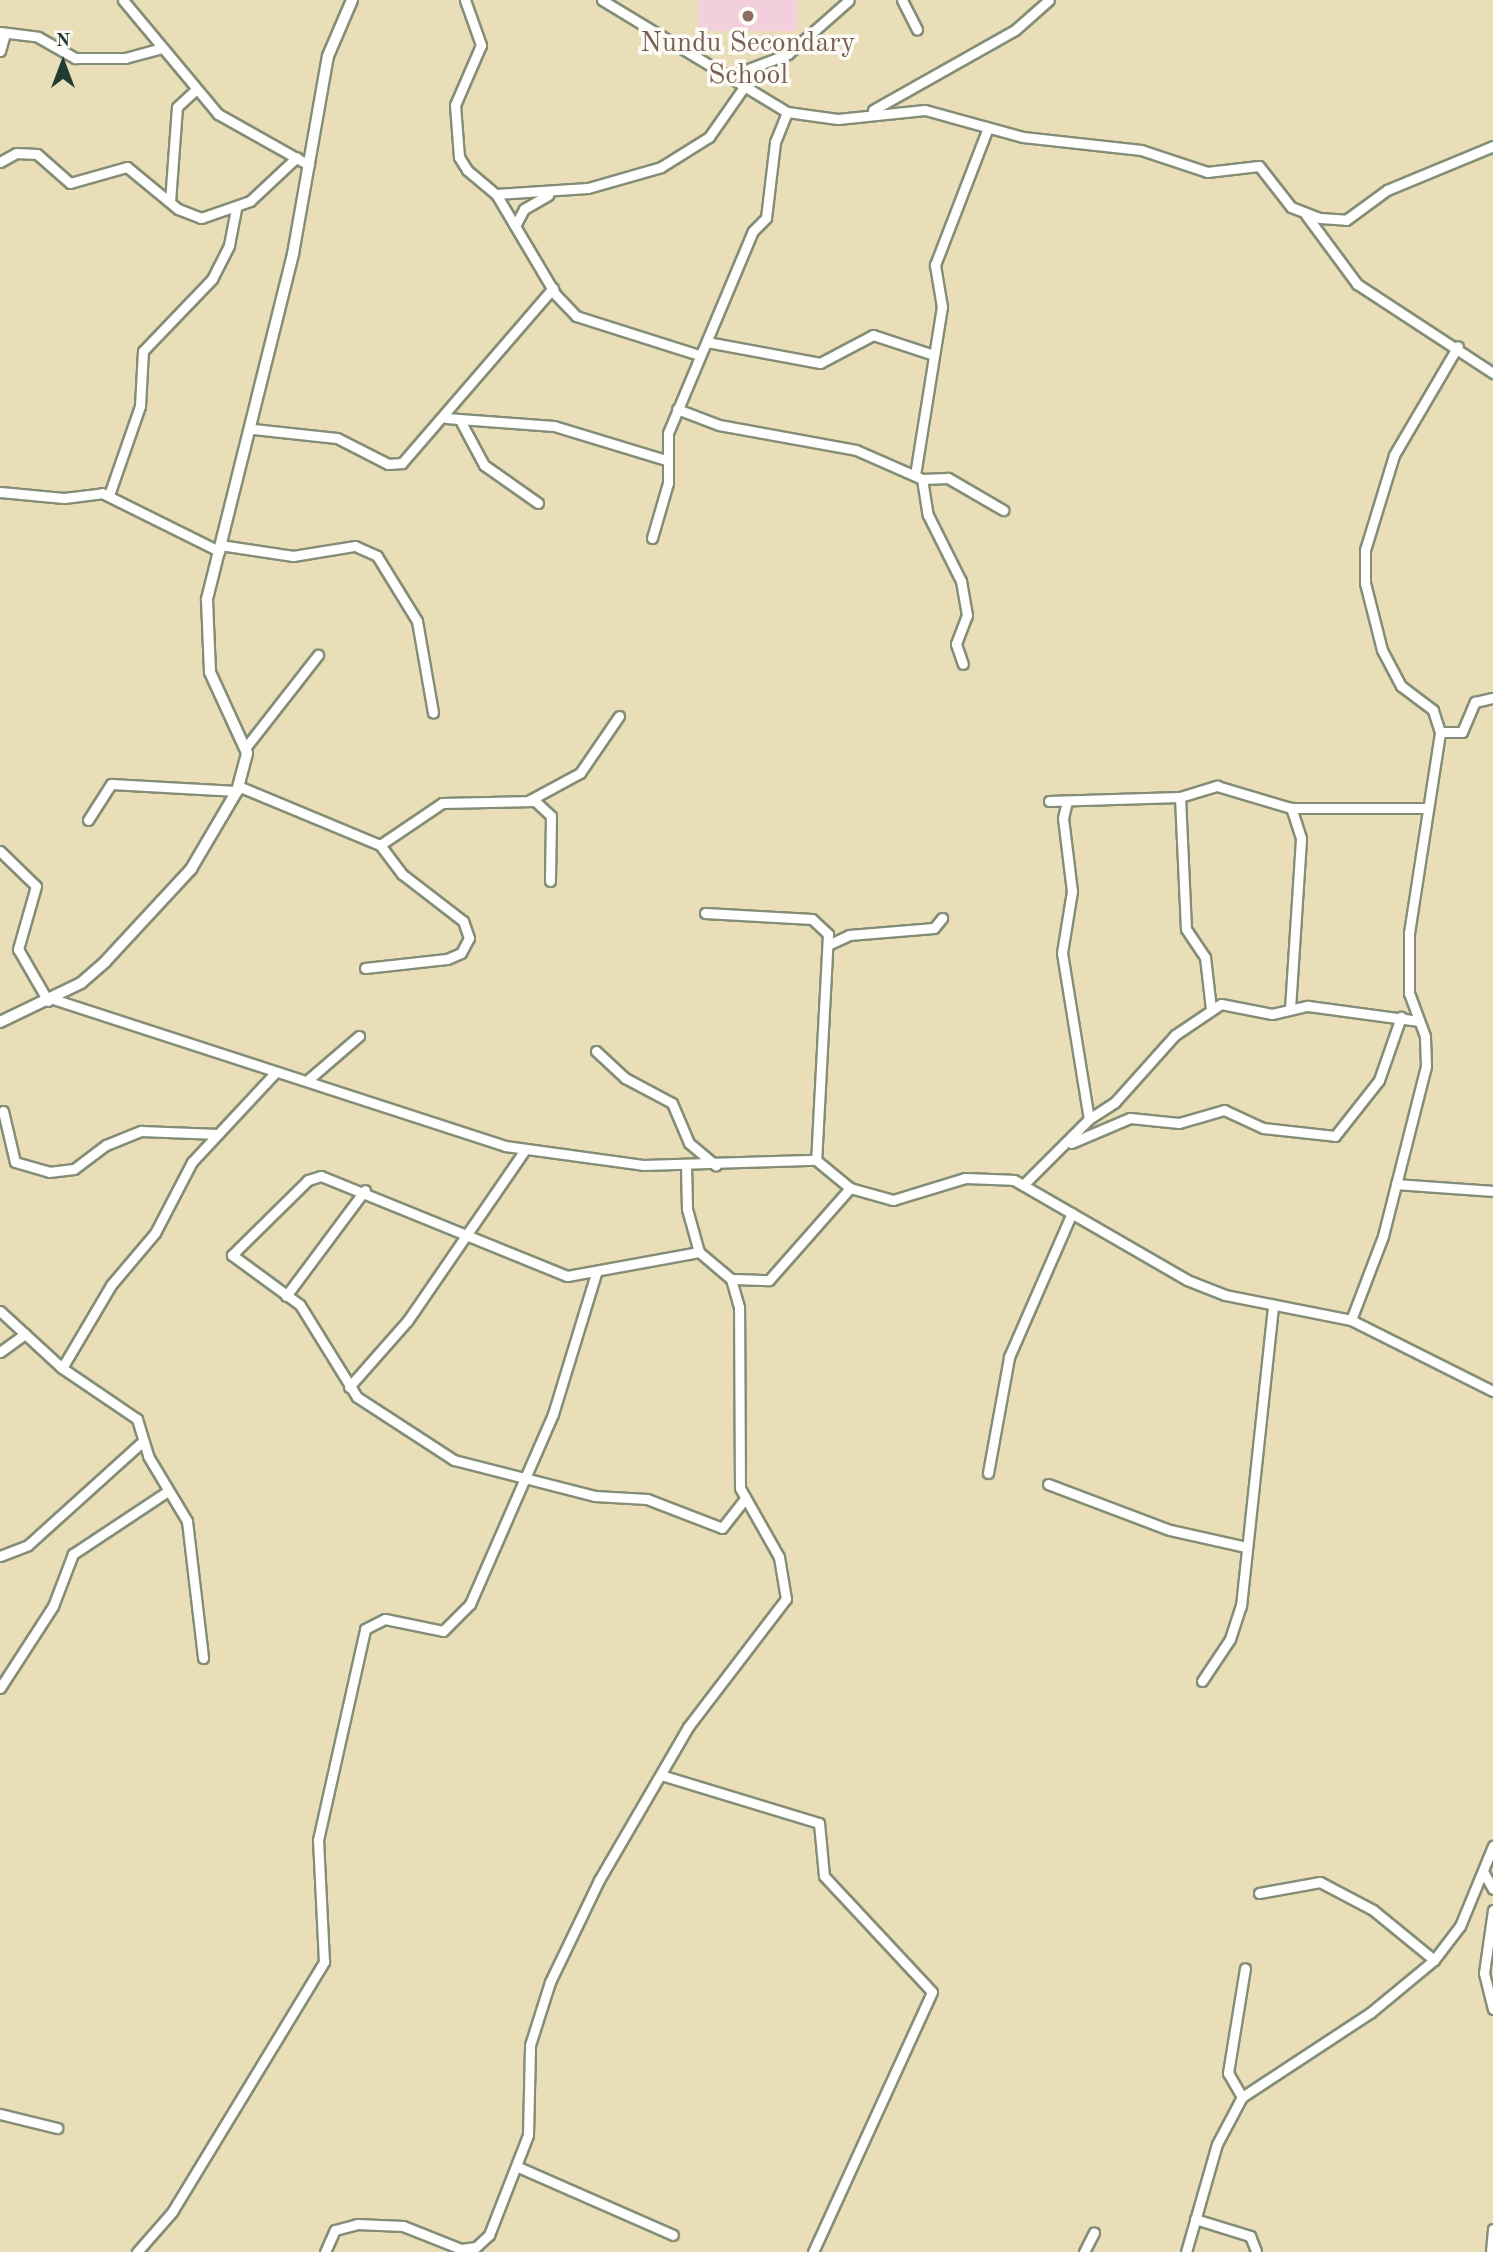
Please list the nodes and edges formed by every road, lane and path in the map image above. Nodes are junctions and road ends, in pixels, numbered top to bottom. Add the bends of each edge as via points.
1 (123, 0) edge
2 (352, 0) edge
3 (465, 0) edge
4 (602, 0) edge
5 (849, 0) edge
6 (902, 0) edge
7 (1049, 0) edge
8 (917, 29) dead end
9 (2, 32) edge
10 (159, 49) junction
11 (0, 51) edge
12 (730, 76) junction
13 (744, 86) junction
14 (195, 90) junction
15 (787, 112) junction
16 (868, 112) junction
17 (988, 128) junction
18 (1493, 146) edge
19 (297, 157) junction
20 (0, 162) edge
21 (309, 165) junction
22 (496, 194) junction
23 (550, 194) junction
24 (170, 202) junction
25 (236, 209) junction
26 (1306, 215) junction
27 (515, 226) junction
28 (553, 288) junction
29 (707, 342) junction
30 (1458, 346) junction
31 (699, 355) junction
32 (934, 355) junction
33 (1493, 373) edge
34 (677, 409) junction
35 (446, 418) junction
36 (461, 422) junction
37 (253, 429) junction
38 (666, 460) junction
39 (919, 477) junction
40 (0, 492) edge
41 (109, 495) junction
42 (538, 503) dead end
43 (1003, 510) dead end
44 (652, 538) dead end
45 (220, 548) junction
46 (318, 655) dead end
47 (963, 664) dead end
48 (1493, 698) edge
49 (433, 713) dead end
50 (619, 716) dead end
51 (1440, 732) junction
52 (246, 747) junction
53 (237, 788) junction
54 (1180, 797) junction
55 (530, 800) junction
56 (1049, 801) dead end
57 (1068, 801) junction
58 (1291, 807) junction
59 (1424, 808) junction
60 (88, 820) dead end
61 (380, 845) junction
62 (0, 851) edge
63 (550, 881) dead end
64 (705, 913) dead end
65 (942, 918) dead end
66 (830, 944) junction
67 (365, 968) dead end
68 (1296, 988) junction
69 (51, 1000) junction
70 (1308, 1006) junction
71 (1212, 1009) junction
72 (1290, 1009) junction
73 (1401, 1017) junction
74 (1419, 1021) junction
75 (0, 1022) edge
76 (359, 1036) dead end
77 (596, 1051) dead end
78 (276, 1072) junction
79 (309, 1079) junction
80 (3, 1111) dead end
81 (1090, 1119) junction
82 (218, 1133) junction
83 (1069, 1144) junction
84 (525, 1150) junction
85 (816, 1160) junction
86 (686, 1166) junction
87 (717, 1167) junction
88 (1024, 1184) junction
89 (1396, 1184) junction
90 (850, 1188) junction
91 (365, 1191) junction
92 (1493, 1191) edge
93 (1072, 1213) junction
94 (467, 1236) junction
95 (699, 1252) junction
96 (596, 1273) junction
97 (731, 1279) junction
98 (286, 1296) junction
99 (1272, 1305) junction
100 (0, 1311) edge
101 (1350, 1320) junction
102 (25, 1334) junction
103 (0, 1352) edge
104 (62, 1368) junction
105 (349, 1387) junction
106 (1493, 1391) edge
107 (143, 1441) junction
108 (988, 1473) dead end
109 (525, 1478) junction
110 (1048, 1484) dead end
111 (168, 1491) junction
112 (743, 1501) junction
113 (1246, 1547) junction
114 (0, 1556) edge
115 (203, 1658) dead end
116 (1202, 1681) dead end
117 (0, 1688) edge
118 (662, 1775) junction
119 (1493, 1846) edge
120 (1484, 1873) junction
121 (1493, 1889) edge
122 (1259, 1893) dead end
123 (1493, 1910) edge
124 (1434, 1960) junction
125 (1245, 1968) dead end
126 (1493, 2009) edge
127 (1242, 2097) junction
128 (0, 2114) edge
129 (57, 2128) dead end
130 (518, 2167) junction
131 (1195, 2219) junction
132 (1493, 2229) edge
133 (1094, 2232) dead end
134 (673, 2235) dead end
135 (1256, 2250) edge
136 (137, 2252) edge
137 (325, 2252) edge
138 (813, 2252) edge
139 (1084, 2252) edge
140 (1186, 2252) edge
141 (1491, 2252) edge

1 - 10 street
2 - 21 street via 328,56
3 - 22 street via 481,45 455,105 459,157
4 - 12 street
5 - 12 street via 788,54
6 - 8 street
7 - 16 street via 1015,30
9 - 10 street via 38,37 75,58 125,58
9 - 11 street
10 - 14 street
12 - 13 street
13 - 15 street
13 - 23 street via 709,137 680,159 606,185
14 - 19 street via 218,114
14 - 24 street via 177,107
15 - 16 street via 838,119
15 - 29 street via 775,142 766,218 753,231
16 - 17 street via 925,110
17 - 26 street via 1096,141 1207,172 1259,166 1291,207
17 - 32 street via 935,265 942,307
18 - 26 street via 1387,190 1346,220
19 - 21 street
19 - 25 street
20 - 24 street via 37,154 70,183 127,167
21 - 37 street
22 - 23 street
22 - 27 street
23 - 27 street via 524,209
24 - 25 street via 201,218
25 - 41 street via 229,245 212,279 143,351 140,406
26 - 30 street via 1357,284 1383,306
27 - 28 street
28 - 31 street via 584,322 612,325
28 - 35 street via 494,350
29 - 31 street
29 - 32 street via 820,363 873,335
30 - 33 street
30 - 51 street via 1394,455 1365,550 1367,594 1381,650 1401,686 1433,710
31 - 34 street
32 - 39 street
34 - 38 street
34 - 39 street via 719,425 856,450
35 - 36 street
35 - 37 street via 395,465 349,441
36 - 38 street via 554,426
36 - 42 street via 485,465
37 - 45 street
38 - 44 street via 668,483
39 - 43 street via 948,478
39 - 47 street via 928,515 961,582 967,615 956,644
40 - 41 street
41 - 45 street
45 - 49 street via 293,556 355,546 377,556 417,621
45 - 52 street via 207,599 210,672
46 - 52 street
48 - 51 street via 1475,702 1462,733
50 - 55 street via 580,773
51 - 59 street
52 - 53 street
53 - 60 street via 111,784
53 - 61 street
53 - 69 street via 191,869 105,962
54 - 57 street
54 - 58 street via 1230,787
54 - 71 street via 1186,929 1205,957
55 - 61 street via 442,803
55 - 63 street via 551,816
56 - 57 street
57 - 81 street via 1063,818 1072,891 1062,953
58 - 59 street
58 - 68 street via 1301,838
59 - 74 street via 1409,933 1409,993
61 - 67 street via 402,874 463,921 469,938 461,953 447,959
62 - 69 street via 36,886 18,948
64 - 66 street via 812,919 824,925
65 - 66 street via 934,928 849,935
66 - 85 street
68 - 70 street
68 - 72 street
69 - 75 street
69 - 78 street
70 - 72 street
70 - 73 street
71 - 72 street via 1232,1003 1272,1014
71 - 81 street via 1175,1035 1115,1102
73 - 74 street
73 - 83 street via 1379,1080 1335,1136 1263,1128 1224,1110 1179,1123 1130,1118
74 - 89 street via 1426,1066
76 - 79 street
77 - 87 street via 625,1077 672,1102 689,1143
78 - 79 street
78 - 82 street
79 - 84 street via 400,1114
80 - 82 street via 15,1162 49,1172 74,1169 141,1131
81 - 83 street
82 - 104 street via 192,1162 155,1233 111,1285
83 - 88 street
84 - 86 street
84 - 94 street
85 - 87 street
85 - 90 street
86 - 87 street
86 - 95 street via 687,1209
88 - 90 street via 965,1178 893,1200
88 - 93 street
89 - 92 street
89 - 101 street
90 - 97 street via 769,1280
91 - 94 street
91 - 98 street
91 - 98 street via 335,1177 308,1180 235,1248 237,1263
93 - 99 street via 1187,1280
93 - 108 street via 1009,1357
94 - 96 street via 567,1276
94 - 105 street via 408,1320
95 - 96 street
95 - 97 street
96 - 109 street via 575,1354
97 - 112 street via 739,1307
98 - 105 street via 300,1305
99 - 101 street
99 - 113 street
100 - 102 street
101 - 106 street
102 - 103 street
102 - 104 street
104 - 107 street via 129,1410
105 - 109 street via 366,1405 454,1460
107 - 111 street
107 - 114 street via 28,1545
109 - 112 street via 595,1496 647,1499 722,1528
109 - 136 street via 484,1574 453,1628 443,1631 385,1619 365,1629 318,1840 327,1954 252,2088 172,2213
110 - 113 street via 1146,1522
111 - 115 street via 187,1521
111 - 117 street via 73,1554 53,1606
112 - 118 street via 779,1557 786,1599 702,1704
113 - 116 street via 1241,1606 1230,1639
118 - 130 street via 599,1880 550,1983 530,2045 531,2119
118 - 138 street via 819,1823 824,1876 932,1992
119 - 120 street
120 - 121 street
120 - 124 street via 1460,1926
122 - 124 street via 1320,1882 1373,1910
123 - 126 street via 1484,1973
124 - 127 street via 1370,2013
125 - 127 street via 1228,2073
127 - 131 street via 1220,2136
128 - 129 street
130 - 134 street
130 - 137 street via 496,2223 476,2247 461,2249 403,2226 358,2224 335,2230
131 - 135 street via 1250,2236
131 - 140 street
132 - 141 street
133 - 139 street

